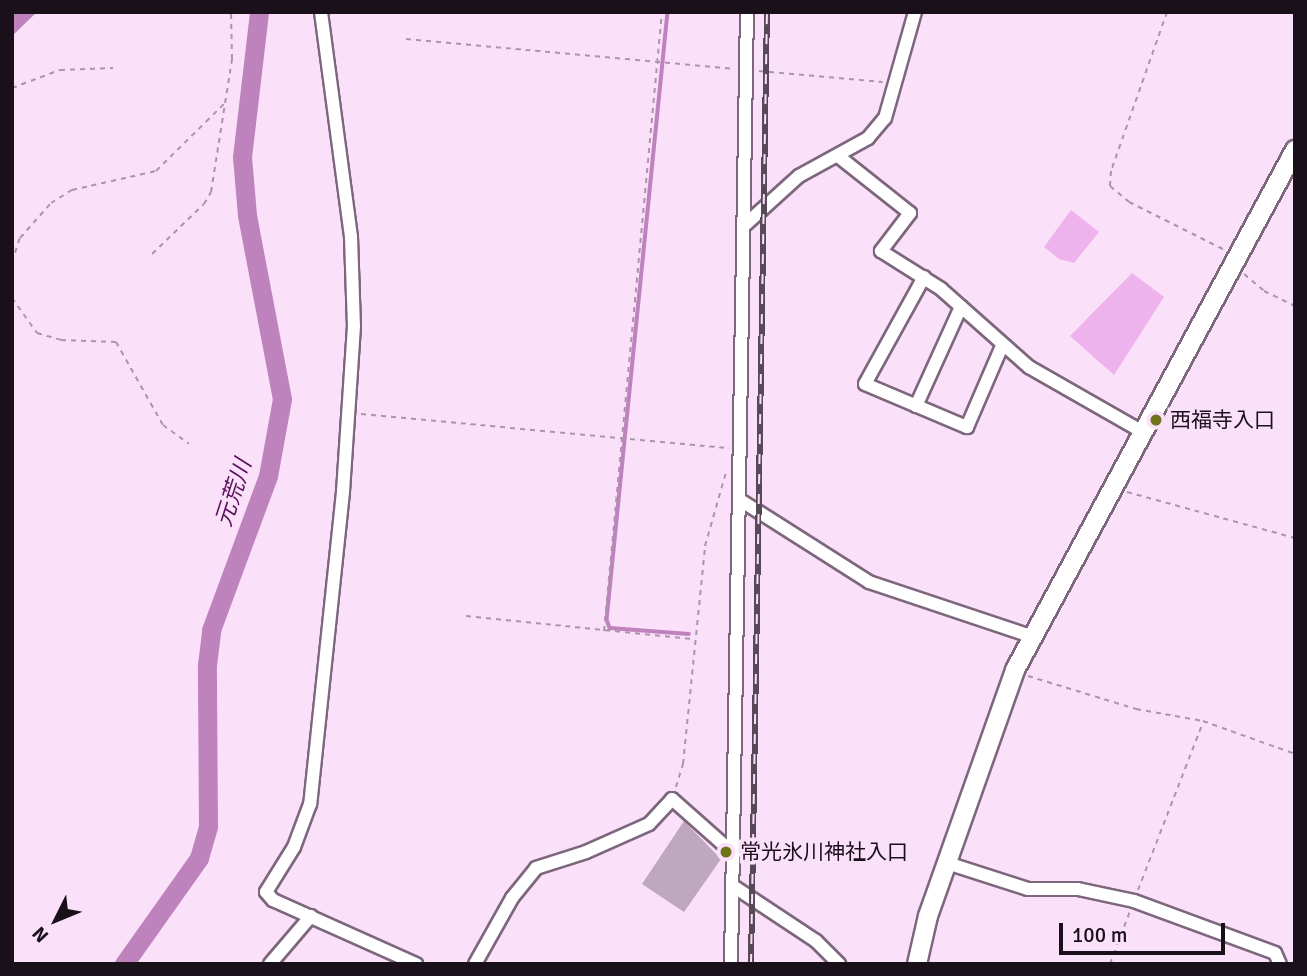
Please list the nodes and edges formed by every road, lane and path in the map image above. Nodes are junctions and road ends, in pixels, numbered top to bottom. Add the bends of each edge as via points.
1 (231, 12) edge
2 (321, 12) edge
3 (662, 12) edge
4 (747, 12) edge
5 (915, 12) edge
6 (1167, 12) edge
7 (406, 39) dead end
8 (657, 62) junction
9 (113, 68) dead end
10 (747, 70) junction
11 (895, 83) junction
12 (12, 88) edge
13 (225, 103) junction
14 (1295, 150) edge
15 (838, 156) junction
16 (746, 224) junction
17 (152, 254) dead end
18 (1235, 260) junction
19 (12, 261) edge
20 (924, 277) junction
21 (12, 298) edge
22 (1295, 306) edge
23 (961, 307) junction
24 (1002, 346) junction
25 (916, 405) junction
26 (347, 413) junction
27 (1141, 431) junction
28 (624, 438) junction
29 (189, 444) dead end
30 (740, 449) junction
31 (727, 468) dead end
32 (1110, 488) junction
33 (740, 500) junction
34 (1295, 538) edge
35 (466, 616) dead end
36 (604, 631) junction
37 (1033, 637) junction
38 (693, 639) junction
39 (1015, 670) junction
40 (1203, 721) junction
41 (1295, 754) edge
42 (672, 799) junction
43 (734, 854) junction
44 (947, 863) junction
45 (733, 886) junction
46 (1134, 901) junction
47 (311, 916) junction
48 (270, 964) edge
49 (416, 964) edge
50 (475, 964) edge
51 (731, 964) edge
52 (839, 964) edge
53 (917, 964) edge
54 (1111, 964) edge
55 (1280, 964) edge

1 - 13 path via 232,59
2 - 26 street via 351,237 354,326
3 - 8 path
4 - 10 street
5 - 11 street
6 - 18 path via 1110,186 1129,202
7 - 8 path
8 - 10 path
8 - 28 path
9 - 12 path via 60,70
10 - 11 path
10 - 16 street
11 - 15 street via 884,118 868,138
13 - 17 path via 211,192
13 - 19 path via 156,171 72,190 51,203 20,238
14 - 18 street
15 - 16 street via 799,176
15 - 20 street via 910,213 881,251
16 - 30 street
18 - 22 path via 1264,291
18 - 27 street
20 - 23 street
20 - 25 street via 865,384
21 - 29 path via 37,333 61,340 116,342 163,425
23 - 24 street
23 - 25 street
24 - 25 street via 967,427
24 - 27 street via 1029,367
26 - 28 path
26 - 47 street via 310,804 294,847 266,891 273,900
27 - 32 street
28 - 30 path
28 - 36 path
30 - 33 street
31 - 38 path via 705,546
32 - 34 path
32 - 37 street
33 - 37 street via 869,582
33 - 43 street
35 - 36 path
36 - 38 path
37 - 39 street
38 - 42 path via 683,764
39 - 40 path via 1136,709
39 - 44 street
40 - 41 path
40 - 46 path
42 - 43 street
42 - 50 street via 649,824 586,852 536,867 512,898
43 - 45 street
44 - 46 street via 1028,889 1078,889
44 - 53 street
45 - 51 street
45 - 52 street via 816,941
46 - 54 path
46 - 55 street via 1275,953
47 - 48 street
47 - 49 street

